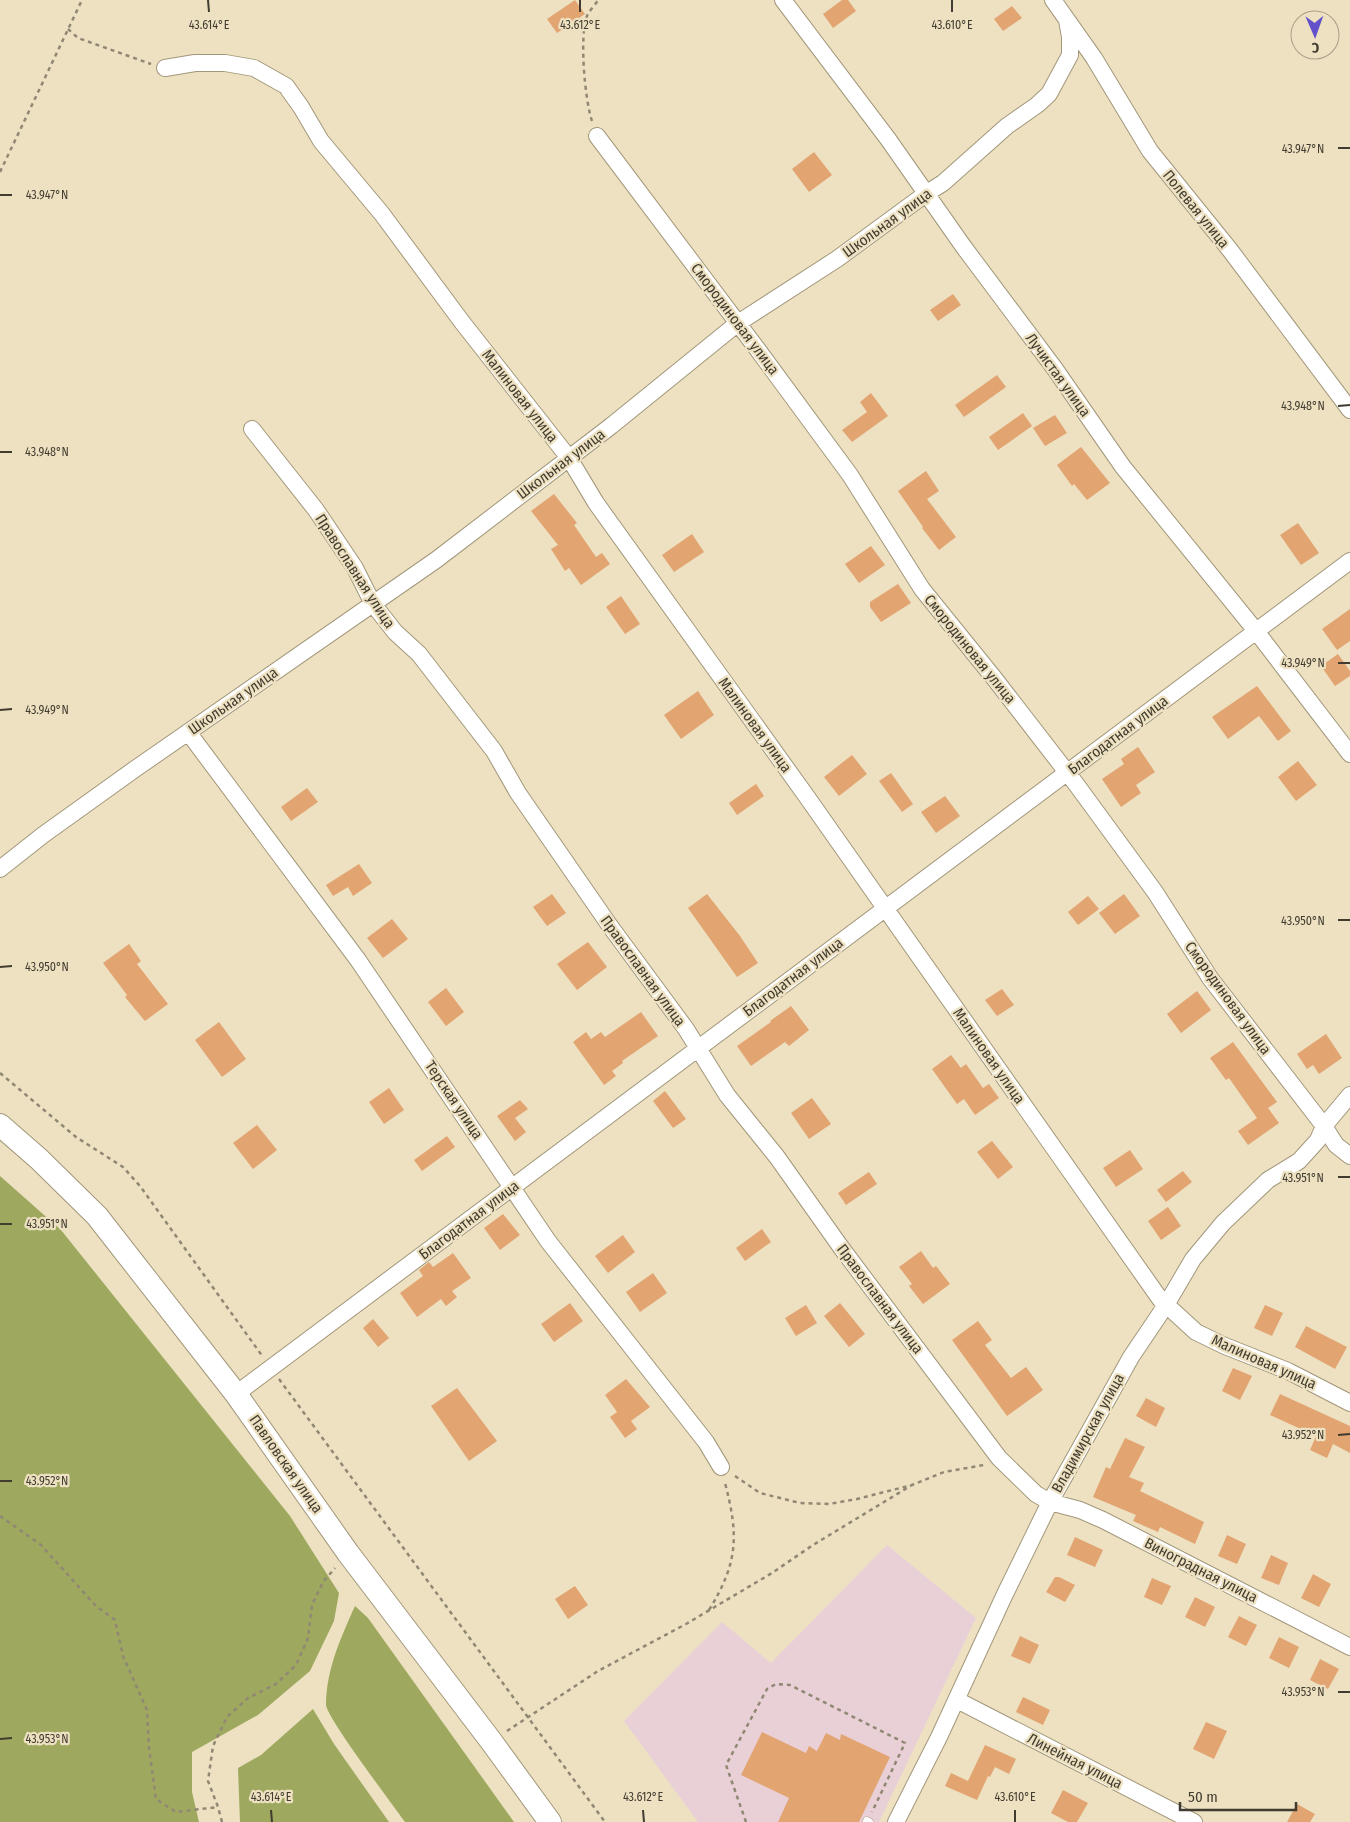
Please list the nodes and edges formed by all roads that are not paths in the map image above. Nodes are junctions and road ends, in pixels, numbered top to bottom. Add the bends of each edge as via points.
1 (783, 0) edge
2 (1053, 0) edge
3 (1067, 20) junction
4 (165, 68) road end
5 (596, 136) road end
6 (927, 193) junction
7 (738, 324) junction
8 (1350, 410) edge
9 (252, 429) dead end
10 (569, 458) junction
11 (1350, 561) edge
12 (373, 604) junction
13 (1256, 631) junction
14 (188, 732) junction
15 (1346, 750) edge
16 (1350, 759) edge
17 (1067, 773) junction
18 (0, 869) edge
19 (885, 909) junction
20 (698, 1048) junction
21 (1350, 1095) edge
22 (0, 1125) edge
23 (1324, 1126) junction
24 (1350, 1156) edge
25 (513, 1187) junction
26 (1166, 1305) junction
27 (236, 1394) junction
28 (1350, 1403) edge
29 (721, 1467) road end
30 (1050, 1502) junction
31 (1350, 1647) edge
32 (956, 1700) junction
33 (550, 1822) edge
34 (896, 1822) edge
35 (1194, 1822) edge

1 - 6 street, Лучистая улица
2 - 3 street, Полевая улица
3 - 6 street, Школьная улица via 1070,55 1049,94
3 - 8 street, Полевая улица via 1150,151 1230,250
4 - 10 street, Малиновая улица via 225,63 254,68 286,86 321,141 382,214
5 - 7 street, Смородиновая улица
6 - 7 street, Школьная улица via 837,259
6 - 13 street, Лучистая улица via 1124,467
7 - 10 street, Школьная улица
7 - 17 street, Смородиновая улица via 850,475 922,589
9 - 12 street, Православная улица via 316,510 355,568
10 - 12 street, Школьная улица
10 - 19 street, Малиновая улица via 596,503
11 - 13 street, Благодатная улица
12 - 14 street, Школьная улица
12 - 20 street, Православная улица via 394,632 419,654 494,751 518,793
13 - 15 street, Лучистая улица
13 - 17 street, Благодатная улица
14 - 18 street, Школьная улица
14 - 25 street, Терская улица via 358,960
15 - 16 street, Лучистая улица
17 - 19 street, Благодатная улица
17 - 23 street, Смородиновая улица via 1155,892 1210,978
19 - 20 street, Благодатная улица
19 - 26 street, Малиновая улица
20 - 25 street, Благодатная улица
20 - 30 street, Православная улица via 727,1095 777,1157 999,1458 1036,1494
21 - 23 street, Владимирская улица
22 - 27 street, Павловская улица via 98,1216
23 - 24 street, Смородиновая улица via 1336,1145
23 - 26 street, Владимирская улица via 1318,1140 1299,1161 1268,1180 1224,1223 1193,1259
25 - 27 street, Благодатная улица
25 - 29 street, Терская улица via 548,1240 706,1442
26 - 28 street, Малиновая улица via 1196,1332 1288,1371
26 - 30 street, Владимирская улица via 1131,1357
27 - 33 street, Павловская улица via 348,1553
30 - 31 street, Виноградная улица via 1103,1520
30 - 32 street, Владимирская улица
32 - 34 street, Владимирская улица
32 - 35 street, Линейная улица

